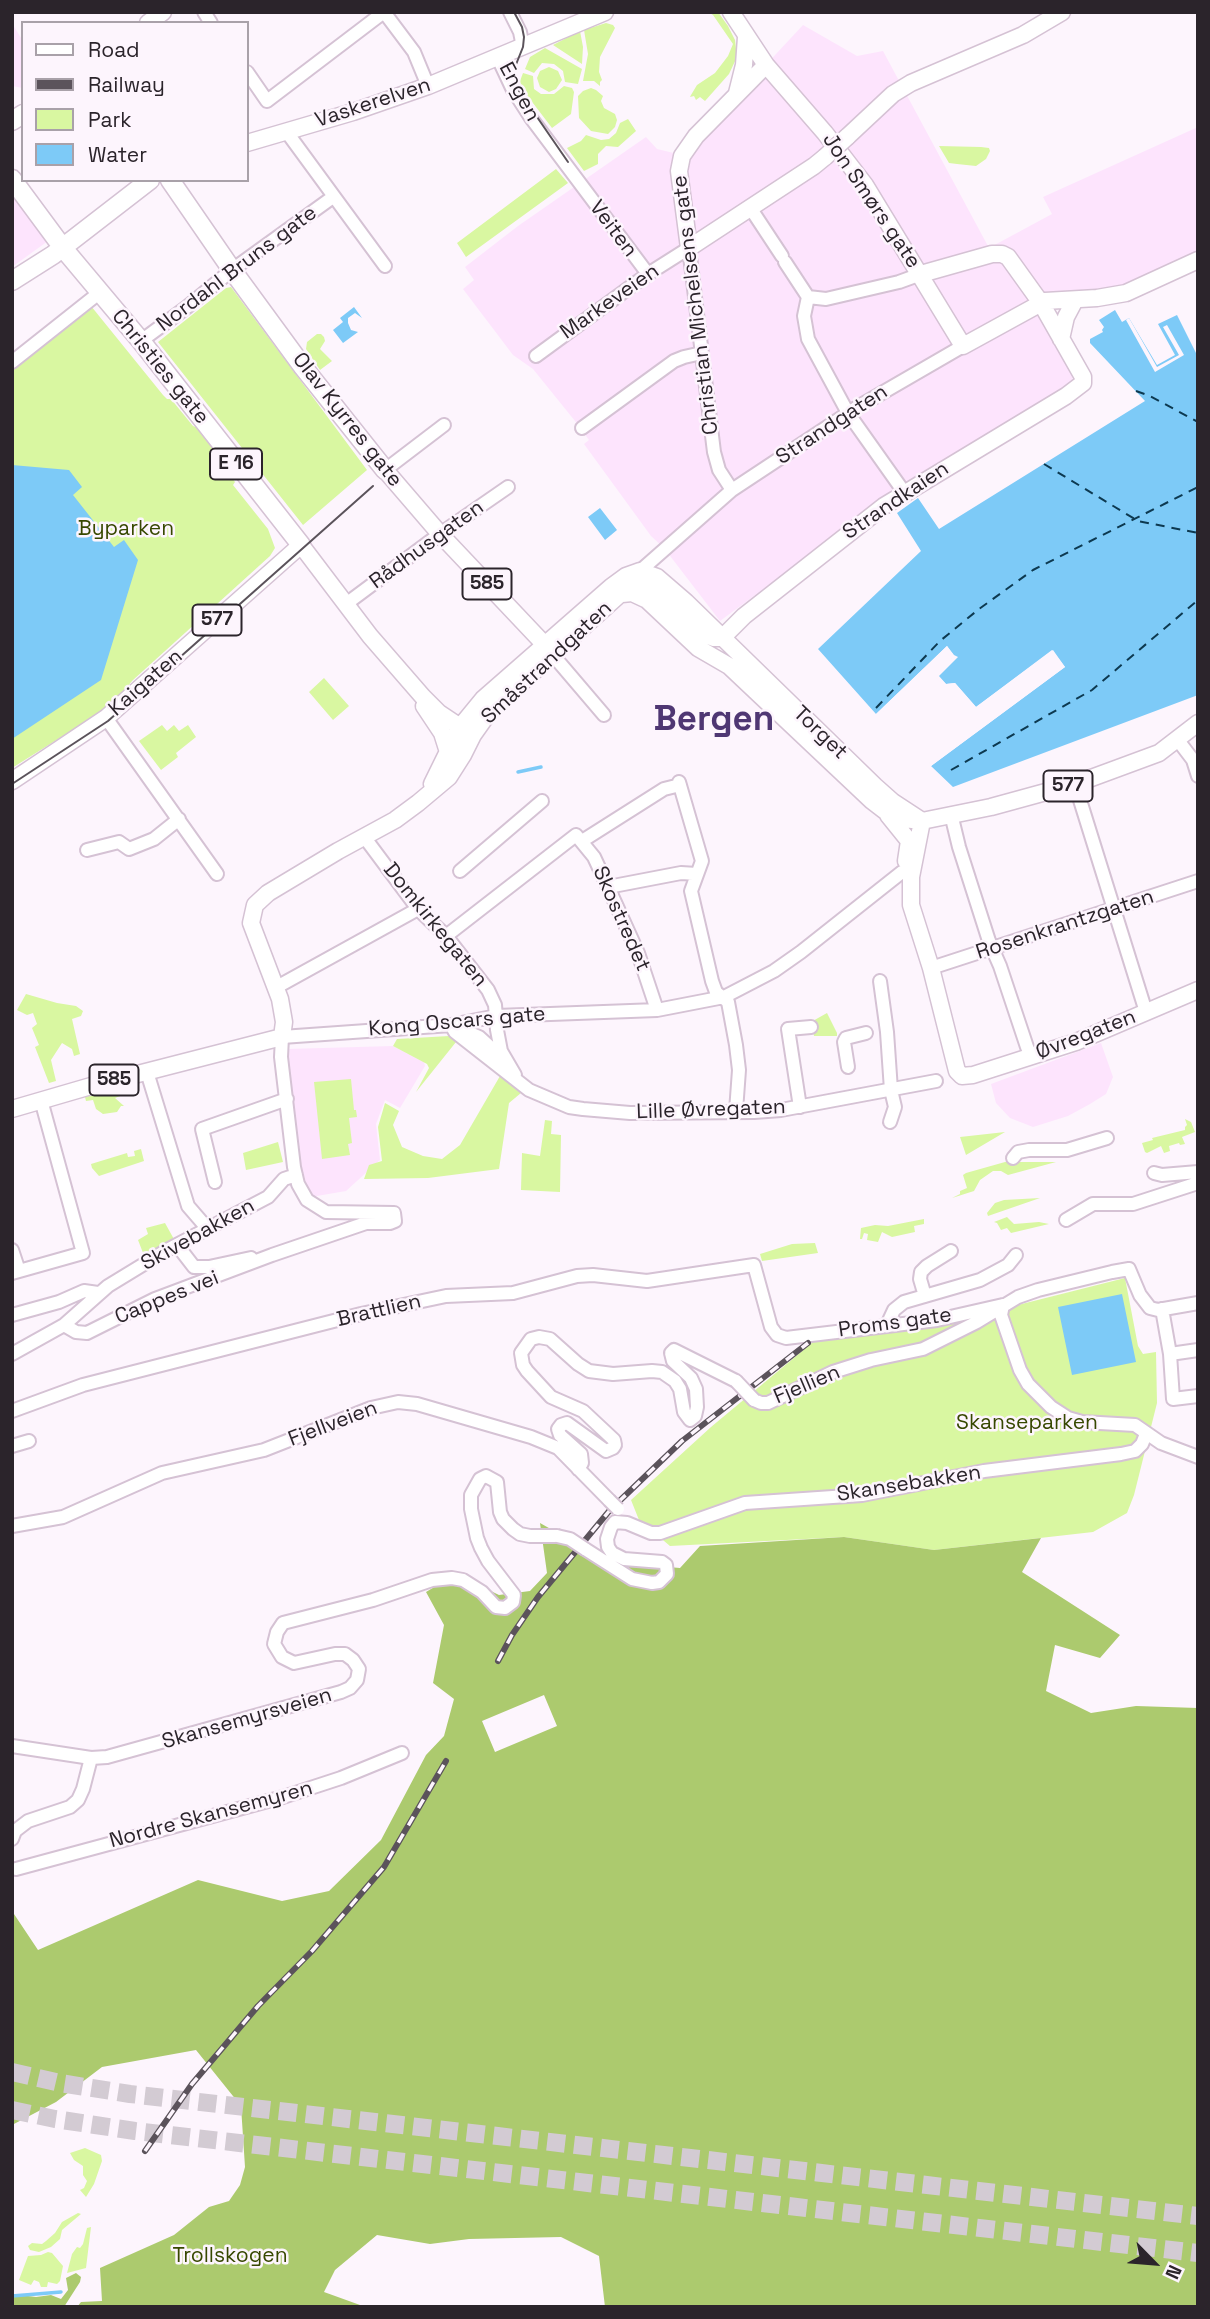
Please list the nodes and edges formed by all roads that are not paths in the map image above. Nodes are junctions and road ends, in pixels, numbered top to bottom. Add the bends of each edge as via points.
1 (384, 12) edge
2 (510, 12) edge
3 (606, 12) edge
4 (731, 12) edge
5 (1062, 12) edge
6 (746, 37) junction
7 (523, 47) junction
8 (498, 58) junction
9 (766, 65) junction
10 (248, 73) edge
11 (428, 86) junction
12 (736, 95) junction
13 (286, 131) junction
14 (248, 143) edge
15 (12, 179) edge
16 (147, 182) edge
17 (171, 182) edge
18 (579, 183) joint
19 (333, 197) junction
20 (751, 209) junction
21 (63, 248) junction
22 (689, 248) junction
23 (1198, 260) edge
24 (386, 266) dead end
25 (232, 270) junction
26 (648, 274) junction
27 (921, 274) junction
28 (12, 281) edge
29 (99, 293) junction
30 (808, 297) junction
31 (1075, 300) junction
32 (1041, 303) junction
33 (1061, 339) junction
34 (141, 341) junction
35 (963, 346) junction
36 (702, 353) junction
37 (536, 356) dead end
38 (12, 362) edge
39 (848, 413) junction
40 (444, 425) dead end
41 (582, 428) dead end
42 (385, 470) junction
43 (508, 487) dead end
44 (732, 491) junction
45 (904, 492) junction
46 (438, 536) junction
47 (301, 545) junction
48 (640, 571) junction
49 (619, 595) junction
50 (346, 604) junction
51 (722, 638) junction
52 (548, 649) junction
53 (413, 685) junction
54 (604, 715) dead end
55 (106, 718) junction
56 (1198, 723) edge
57 (466, 731) junction
58 (1177, 740) junction
59 (448, 752) junction
60 (1198, 776) edge
61 (12, 780) edge
62 (1075, 784) junction
63 (542, 801) dead end
64 (418, 803) junction
65 (885, 811) junction
66 (951, 814) junction
67 (179, 819) junction
68 (922, 821) junction
69 (365, 838) junction
70 (579, 838) junction
71 (87, 850) dead end
72 (460, 871) dead end
73 (902, 872) junction
74 (217, 874) dead end
75 (697, 874) junction
76 (1198, 881) edge
77 (608, 887) junction
78 (911, 905) junction
79 (418, 908) junction
80 (1114, 908) junction
81 (446, 936) junction
82 (992, 949) junction
83 (931, 968) junction
84 (880, 981) dead end
85 (275, 988) junction
86 (1198, 990) edge
87 (724, 997) junction
88 (657, 1010) junction
89 (1146, 1012) junction
90 (497, 1016) junction
91 (451, 1025) junction
92 (811, 1027) dead end
93 (866, 1033) dead end
94 (282, 1037) junction
95 (1031, 1056) junction
96 (509, 1066) junction
97 (848, 1067) dead end
98 (147, 1072) junction
99 (518, 1081) junction
100 (936, 1081) dead end
101 (891, 1090) junction
102 (286, 1099) junction
103 (41, 1100) junction
104 (800, 1107) junction
105 (12, 1109) edge
106 (736, 1111) junction
107 (890, 1122) dead end
108 (1107, 1138) dead end
109 (1013, 1158) dead end
110 (1198, 1172) edge
111 (1154, 1173) dead end
112 (296, 1175) junction
113 (215, 1182) dead end
114 (1198, 1183) edge
115 (1066, 1220) dead end
116 (207, 1228) junction
117 (177, 1245) junction
118 (12, 1250) edge
119 (951, 1251) dead end
120 (272, 1255) junction
121 (1016, 1255) dead end
122 (16, 1272) edge
123 (98, 1293) junction
124 (925, 1296) junction
125 (1198, 1303) edge
126 (1003, 1305) junction
127 (1156, 1308) junction
128 (12, 1315) edge
129 (64, 1325) junction
130 (887, 1325) junction
131 (786, 1338) joint
132 (1198, 1350) edge
133 (12, 1354) edge
134 (1170, 1354) junction
135 (1198, 1396) edge
136 (12, 1411) edge
137 (1146, 1434) junction
138 (29, 1441) dead end
139 (12, 1446) edge
140 (1198, 1457) edge
141 (579, 1469) junction
142 (627, 1523) junction
143 (12, 1526) edge
144 (12, 1746) edge
145 (402, 1753) dead end
146 (91, 1758) junction
147 (12, 1839) edge
148 (14, 1869) edge

1 - 10 street via 267,101
1 - 11 street via 414,52
2 - 7 street
3 - 7 main road, Engen
4 - 6 main road, Jon Smørs gate
5 - 20 main road, Markeveien, bridge via 1023,35 893,94 814,166
6 - 9 main road, Jon Smørs gate
6 - 12 main road
7 - 8 main road, Engen
8 - 11 main road, Vaskerelven
8 - 18 street, Engen via 513,90
9 - 12 main road, Christian Michelsens gate
9 - 27 main road, Jon Smørs gate via 847,160
11 - 13 main road, Vaskerelven
12 - 22 main road, Christian Michelsens gate via 682,156 679,170
13 - 14 main road, Vaskerelven
13 - 19 street
15 - 21 highway, Christies gate / E 16
16 - 21 highway
17 - 25 highway, Olav Kyrres gate
18 - 26 street, Veiten
19 - 24 street
19 - 25 street, Nordahl Bruns gate
20 - 22 main road, Markeveien
20 - 30 street
21 - 28 highway
21 - 29 highway, Christies gate / E 16
22 - 26 street, Markeveien
22 - 36 street, Christian Michelsens gate
23 - 31 main road via 1126,293
25 - 34 street, Nordahl Bruns gate
25 - 42 highway, Olav Kyrres gate
26 - 37 street, Markeveien
27 - 30 street via 826,299
27 - 32 main road via 1002,254 1013,262
27 - 35 main road, Jon Smørs gate
29 - 34 highway, Christies gate / E 16
29 - 38 street
30 - 39 street via 804,316 808,339
31 - 32 main road
31 - 33 main road
32 - 33 main road
32 - 35 main road, Strandgaten
33 - 45 main road, Strandkaien via 1083,383
34 - 47 highway, Christies gate / E 16
35 - 39 street, Strandgaten
36 - 41 street via 674,361
36 - 44 street, Christian Michelsens gate via 714,452
39 - 44 street, Strandgaten
39 - 45 street
40 - 42 street
42 - 46 main road, Olav Kyrres gate / 585
43 - 46 street, Rådhusgaten
44 - 48 street, Strandgaten
45 - 51 main road, Strandkaien via 794,575
46 - 50 street, Rådhusgaten
46 - 52 main road, Olav Kyrres gate / 585
47 - 50 main road, Christies gate
47 - 55 main road, Kaigaten / 577
48 - 51 main road, Torget via 657,577
48 - 52 main road, Småstrandgaten via 611,587
49 - 51 main road via 640,586 650,588 701,633
49 - 52 main road, Småstrandgaten
49 - 65 main road, Torget / 577 via 632,593 647,600 693,644 729,666
50 - 53 main road, Christies gate
51 - 68 main road, Torget via 875,786
52 - 54 street, Olav Kyrres gate
52 - 57 main road, Småstrandgaten
52 - 57 main road, Småstrandgaten via 483,699
53 - 57 main road, Christies gate via 439,713
53 - 59 main road, Christies gate
55 - 61 main road, Kaigaten / 577
55 - 67 street
56 - 58 main road, 577
57 - 59 main road
57 - 64 main road via 463,755 449,777
58 - 60 street via 1193,760
58 - 62 main road, 577 via 1159,753
59 - 64 main road
62 - 66 main road, 577
62 - 80 street
63 - 72 street
64 - 69 main road
65 - 68 main road, Torget / 577
65 - 73 main road via 909,841
66 - 68 main road, Torget / 577
66 - 82 street
67 - 71 street via 154,839 129,849 119,842
67 - 74 street
68 - 78 main road via 911,877
69 - 79 street, Domkirkegaten
69 - 85 main road via 255,905 251,923
70 - 75 street via 679,784 702,861
70 - 77 street, Skostredet
70 - 81 street
73 - 78 main road via 904,899
73 - 87 street, Kong Oscars gate via 774,971
75 - 77 street
75 - 87 street via 691,891 712,981
76 - 80 street, Rosenkrantzgaten
77 - 88 street, Skostredet
78 - 83 main road
79 - 81 street, Domkirkegaten
79 - 85 street via 326,955
80 - 82 street, Rosenkrantzgaten
80 - 89 street
81 - 90 street, Domkirkegaten via 488,990
82 - 83 street, Rosenkrantzgaten
82 - 95 street
83 - 95 main road, Øvregaten via 962,1076
84 - 101 street
85 - 94 main road via 284,1016
86 - 89 main road, Øvregaten
87 - 88 street, Kong Oscars gate
87 - 106 street via 739,1059
88 - 90 street, Kong Oscars gate
89 - 95 main road, Øvregaten
90 - 91 street, Kong Oscars gate
90 - 96 street, Domkirkegaten via 499,1041
91 - 94 street, Kong Oscars gate
91 - 96 street via 479,1037
91 - 99 street, Lille Øvregaten
92 - 104 street via 788,1029
93 - 97 street via 846,1038
94 - 98 main road, Kong Oscars gate / 585
94 - 102 street
96 - 99 street
98 - 103 main road, Kong Oscars gate / 585
98 - 116 street via 188,1206
99 - 106 street, Lille Øvregaten via 569,1107 647,1113
100 - 101 street, Lille Øvregaten
101 - 104 street, Lille Øvregaten
101 - 107 street via 895,1107
102 - 112 street
102 - 113 street via 202,1129
103 - 105 main road, Kong Oscars gate / 585
103 - 122 street via 83,1253
104 - 106 street, Lille Øvregaten
108 - 109 street via 1067,1150 1018,1152
110 - 111 street
112 - 116 street, Skivebakken via 284,1179 268,1197
112 - 120 street, Cappes vei via 307,1200 320,1210 394,1213 395,1221 366,1223
114 - 115 street via 1142,1203 1093,1204
116 - 117 street, Skivebakken
117 - 120 street, Cappes vei via 194,1268
117 - 123 street, Skivebakken
118 - 122 street
119 - 124 street via 921,1272
120 - 129 street, Cappes vei via 155,1299 87,1333
121 - 124 street via 983,1279
123 - 128 street, Skivebakken via 84,1291
123 - 129 street, Skivebakken
124 - 130 street via 904,1302
125 - 127 street
126 - 127 street via 1038,1290 1129,1269 1140,1295
126 - 130 street, Proms gate via 937,1320
126 - 137 street via 1001,1315 1020,1370 1051,1407 1082,1422 1135,1425
126 - 141 street, Fjellien, bridge via 939,1343 834,1372 761,1403 736,1381 674,1350 670,1353 673,1361 696,1389 697,1407 690,1420 680,1389 662,1372 589,1371 550,1339 531,1339 521,1353 527,1371 551,1396 583,1411 614,1440 613,1448 606,1451 567,1423 561,1424 560,1435 581,1454
127 - 134 street
129 - 133 street, Skivebakken
130 - 131 street, Proms gate
131 - 136 street, Brattlien via 771,1327 754,1265 647,1282 576,1276 502,1295 455,1295 347,1317 100,1380
132 - 134 street
134 - 135 street via 1173,1399
137 - 140 street
137 - 142 street, Skansebakken via 1135,1451 1121,1454 984,1471 862,1495 745,1503 660,1533
138 - 139 street
141 - 142 street, Fjellveien
141 - 143 street, Fjellveien via 566,1453 548,1443 398,1402 264,1450 162,1473 63,1517
142 - 146 street, Skansemyrsveien, bridge via 615,1522 611,1527 608,1547 624,1559 662,1562 667,1574 659,1582 632,1579 570,1539 520,1534 503,1519 497,1482 486,1476 471,1495 471,1509 488,1561 514,1595 509,1606 496,1607 463,1580 443,1578 292,1619 277,1632 274,1644 282,1657 294,1662 345,1654 359,1669 355,1684 301,1704
144 - 146 street
145 - 148 street, Nordre Skansemyren via 296,1793
146 - 147 street via 78,1800 28,1821

